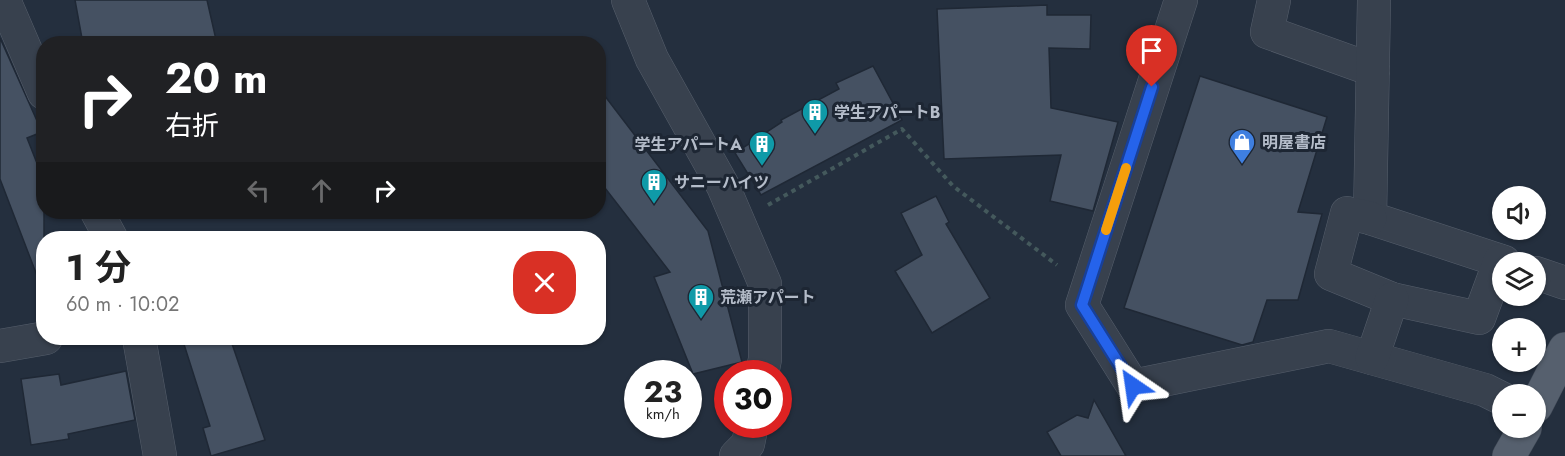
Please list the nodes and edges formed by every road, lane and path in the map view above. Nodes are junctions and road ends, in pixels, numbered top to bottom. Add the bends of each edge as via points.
1 (4, 0) edge
2 (628, 0) edge
3 (1181, 0) edge
4 (1274, 0) edge
5 (1374, 0) edge
6 (1373, 70) junction
7 (36, 74) edge
8 (1370, 218) junction
9 (739, 222) junction
10 (1492, 259) edge
11 (1546, 276) edge
12 (1565, 283) edge
13 (1492, 286) edge
14 (1392, 298) junction
15 (1082, 305) junction
16 (36, 340) edge
17 (140, 345) edge
18 (0, 346) edge
19 (1565, 350) edge
20 (1372, 358) junction
21 (765, 360) edge
22 (1546, 387) edge
23 (1492, 394) edge
24 (749, 438) edge
25 (1519, 438) edge
26 (160, 456) edge
27 (736, 456) edge
28 (1509, 456) edge

1 - 7 street
2 - 9 street via 652,59
3 - 15 street
4 - 6 street via 1267,32
5 - 6 street
6 - 8 street
8 - 10 street
8 - 14 street via 1347,213 1331,274
9 - 15 path via 902,129 952,186 1056,263
9 - 21 street via 765,284
11 - 12 street
13 - 14 street via 1479,318
14 - 20 street
15 - 20 street via 1133,386 1329,345
16 - 18 street
17 - 26 street
19 - 22 main road
20 - 23 street
24 - 27 street
25 - 28 main road

